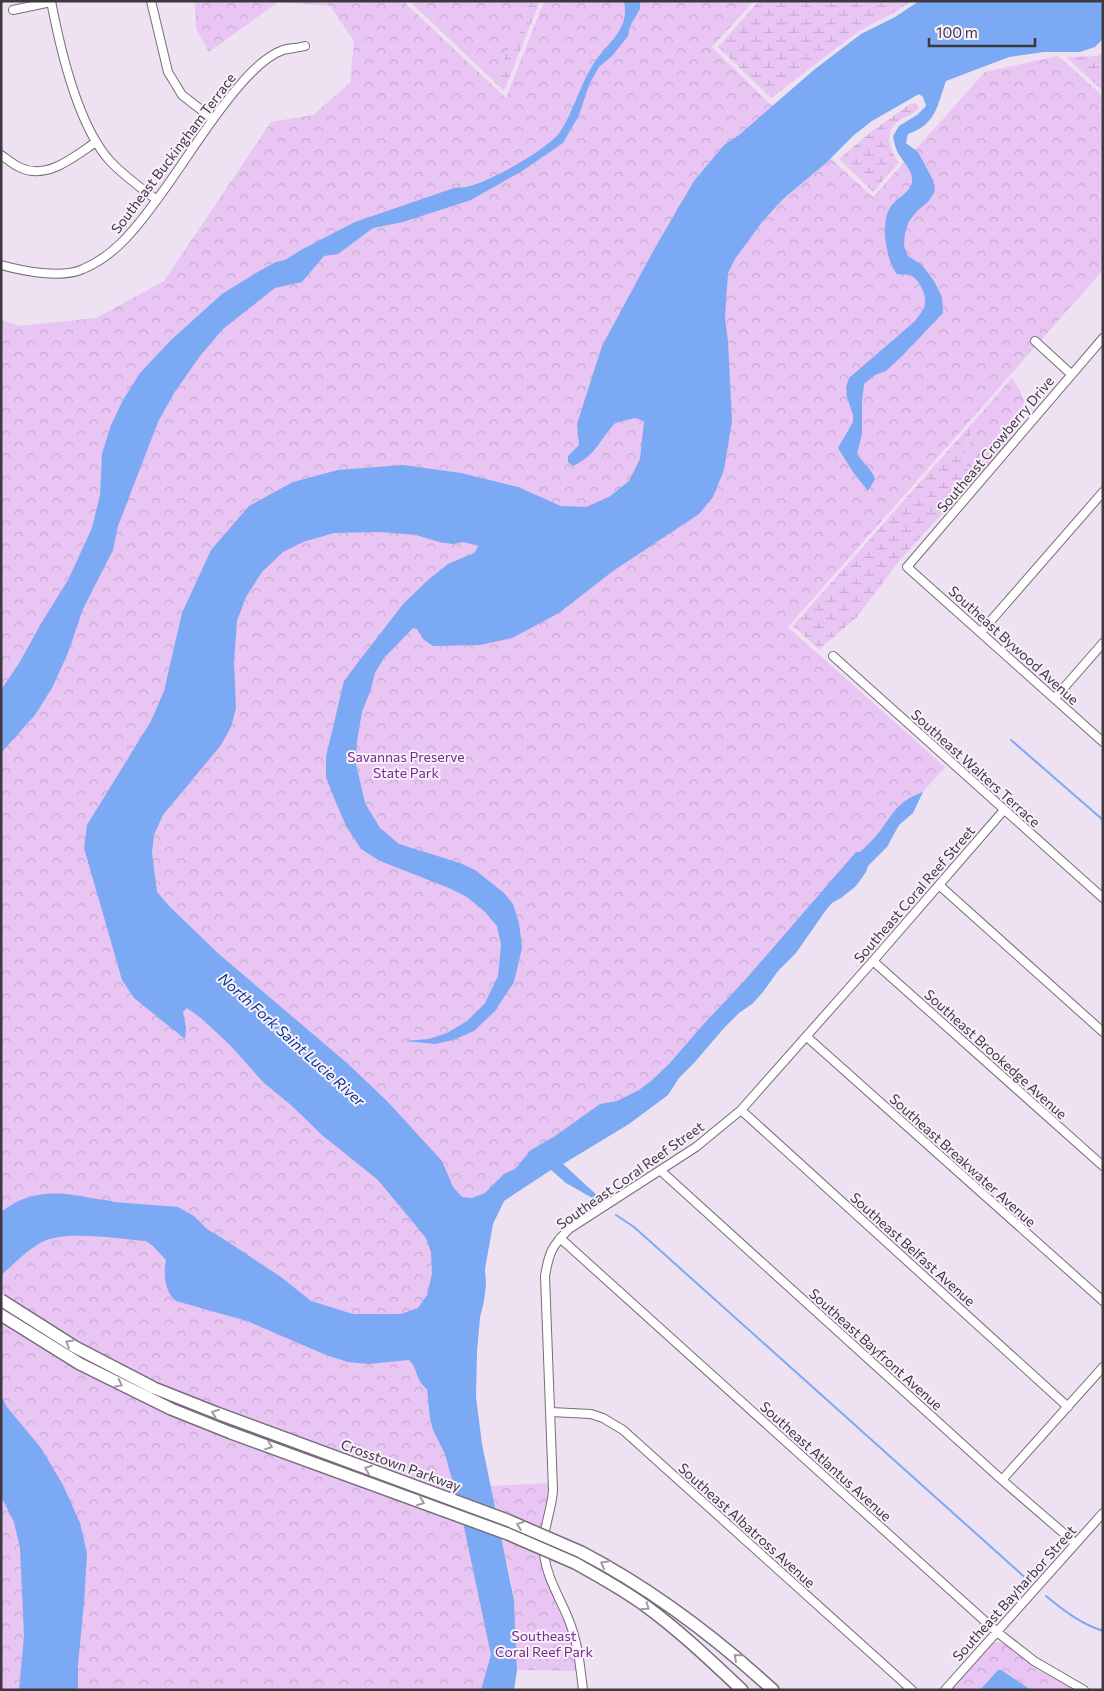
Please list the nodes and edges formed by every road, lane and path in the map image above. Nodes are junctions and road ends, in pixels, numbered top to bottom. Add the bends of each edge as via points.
1 (151, 1) edge
2 (51, 2) edge
3 (13, 10) dead end
4 (305, 46) dead end
5 (213, 119) junction
6 (96, 142) junction
7 (1, 155) edge
8 (157, 200) junction
9 (1, 265) edge
10 (1103, 338) edge
11 (1035, 341) dead end
12 (1071, 374) junction
13 (1103, 492) edge
14 (907, 566) joint
15 (981, 632) junction
16 (1103, 643) edge
17 (833, 656) dead end
18 (1054, 698) junction
19 (1103, 742) edge
20 (1004, 810) junction
21 (939, 884) junction
22 (1103, 898) edge
23 (873, 961) junction
24 (1103, 1032) edge
25 (807, 1037) junction
26 (741, 1110) junction
27 (1103, 1166) edge
28 (661, 1171) junction
29 (560, 1238) junction
30 (1, 1300) edge
31 (1103, 1301) edge
32 (1, 1315) edge
33 (1103, 1368) edge
34 (1068, 1407) junction
35 (550, 1412) junction
36 (1002, 1480) junction
37 (1103, 1513) edge
38 (1075, 1543) junction
39 (997, 1632) junction
40 (583, 1690) edge
41 (742, 1690) edge
42 (773, 1690) edge
43 (912, 1690) edge
44 (945, 1690) edge
45 (1084, 1690) edge

1 - 5 street via 168,72 182,95
2 - 3 street
2 - 6 street via 66,66
4 - 5 street, Southeast Buckingham Terrace via 282,50 267,59 247,76
5 - 8 street, Southeast Buckingham Terrace
6 - 7 street via 59,166 40,172 21,168
6 - 8 street via 115,166
8 - 9 street, Southeast Buckingham Terrace via 129,237 82,270 30,272
10 - 12 street, Southeast Crowberry Drive
11 - 12 street
12 - 14 street, Southeast Crowberry Drive
13 - 15 street
14 - 15 street, Southeast Bywood Avenue
15 - 18 street, Southeast Bywood Avenue
16 - 18 street
17 - 20 street, Southeast Walters Terrace
18 - 19 street, Southeast Bywood Avenue
20 - 21 street, Southeast Coral Reef Street
20 - 22 street, Southeast Walters Terrace
21 - 23 street, Southeast Coral Reef Street
21 - 24 street
23 - 25 street, Southeast Coral Reef Street
23 - 27 street, Southeast Brookedge Avenue
25 - 26 street, Southeast Coral Reef Street
25 - 31 street, Southeast Breakwater Avenue
26 - 28 street, Southeast Coral Reef Street
26 - 34 street, Southeast Belfast Avenue
28 - 29 street, Southeast Coral Reef Street via 569,1229
28 - 36 street, Southeast Bayfront Avenue
29 - 35 street, Southeast Coral Reef Street via 549,1254 546,1276
29 - 39 street, Southeast Atlantus Avenue
42 -> 30 main road, Crosstown Parkway, bridge via 678,1611 632,1580 581,1552 524,1526 154,1388 75,1347
32 -> 41 main road, Crosstown Parkway, bridge via 80,1364 171,1409 499,1531 575,1564 654,1612
33 - 34 street
34 - 36 street
35 - 40 street, Southeast Coral Reef Street via 553,1490 544,1536 544,1556 551,1584 576,1640
35 - 43 street, Southeast Albatross Avenue via 591,1414 623,1430
36 - 38 street, Southeast Bayfront Avenue
37 - 38 street, Southeast Bayharbor Street
38 - 39 street, Southeast Bayharbor Street
39 - 44 street, Southeast Bayharbor Street
39 - 45 street, Southeast Atlantus Avenue via 1034,1661

